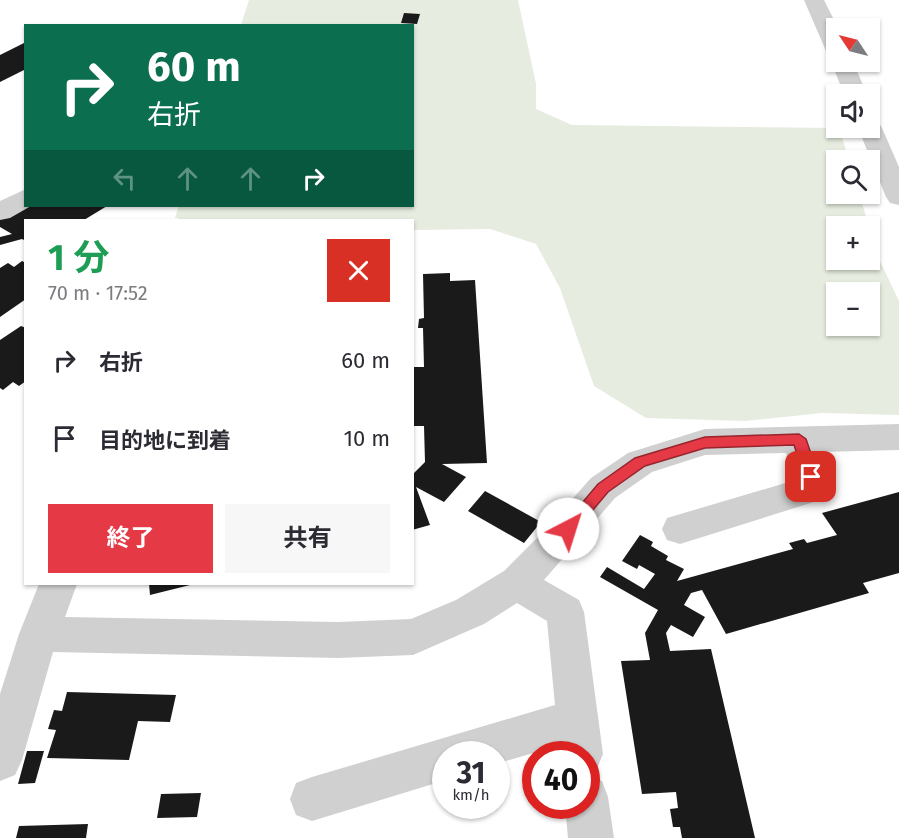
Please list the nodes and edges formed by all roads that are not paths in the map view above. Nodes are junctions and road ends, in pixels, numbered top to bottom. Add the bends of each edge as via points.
1 (814, 0) edge
2 (826, 27) edge
3 (874, 138) edge
4 (24, 197) edge
5 (899, 197) edge
6 (0, 212) edge
7 (899, 437) edge
8 (799, 439) junction
9 (680, 529) dead end
10 (517, 583) junction
11 (58, 585) edge
12 (39, 634) junction
13 (580, 737) edge
14 (510, 747) edge
15 (0, 760) edge
16 (432, 763) edge
17 (312, 799) dead end
18 (589, 819) edge
19 (591, 838) edge

1 - 2 street
3 - 5 street
4 - 6 street
7 - 8 street
8 - 9 street via 811,477 805,491
8 - 10 street via 705,442 640,462 603,488
10 - 12 street via 470,612 412,637 338,640
10 - 13 street via 565,612
11 - 12 street
12 - 15 street
13 - 14 street
16 - 17 street
18 - 19 street

